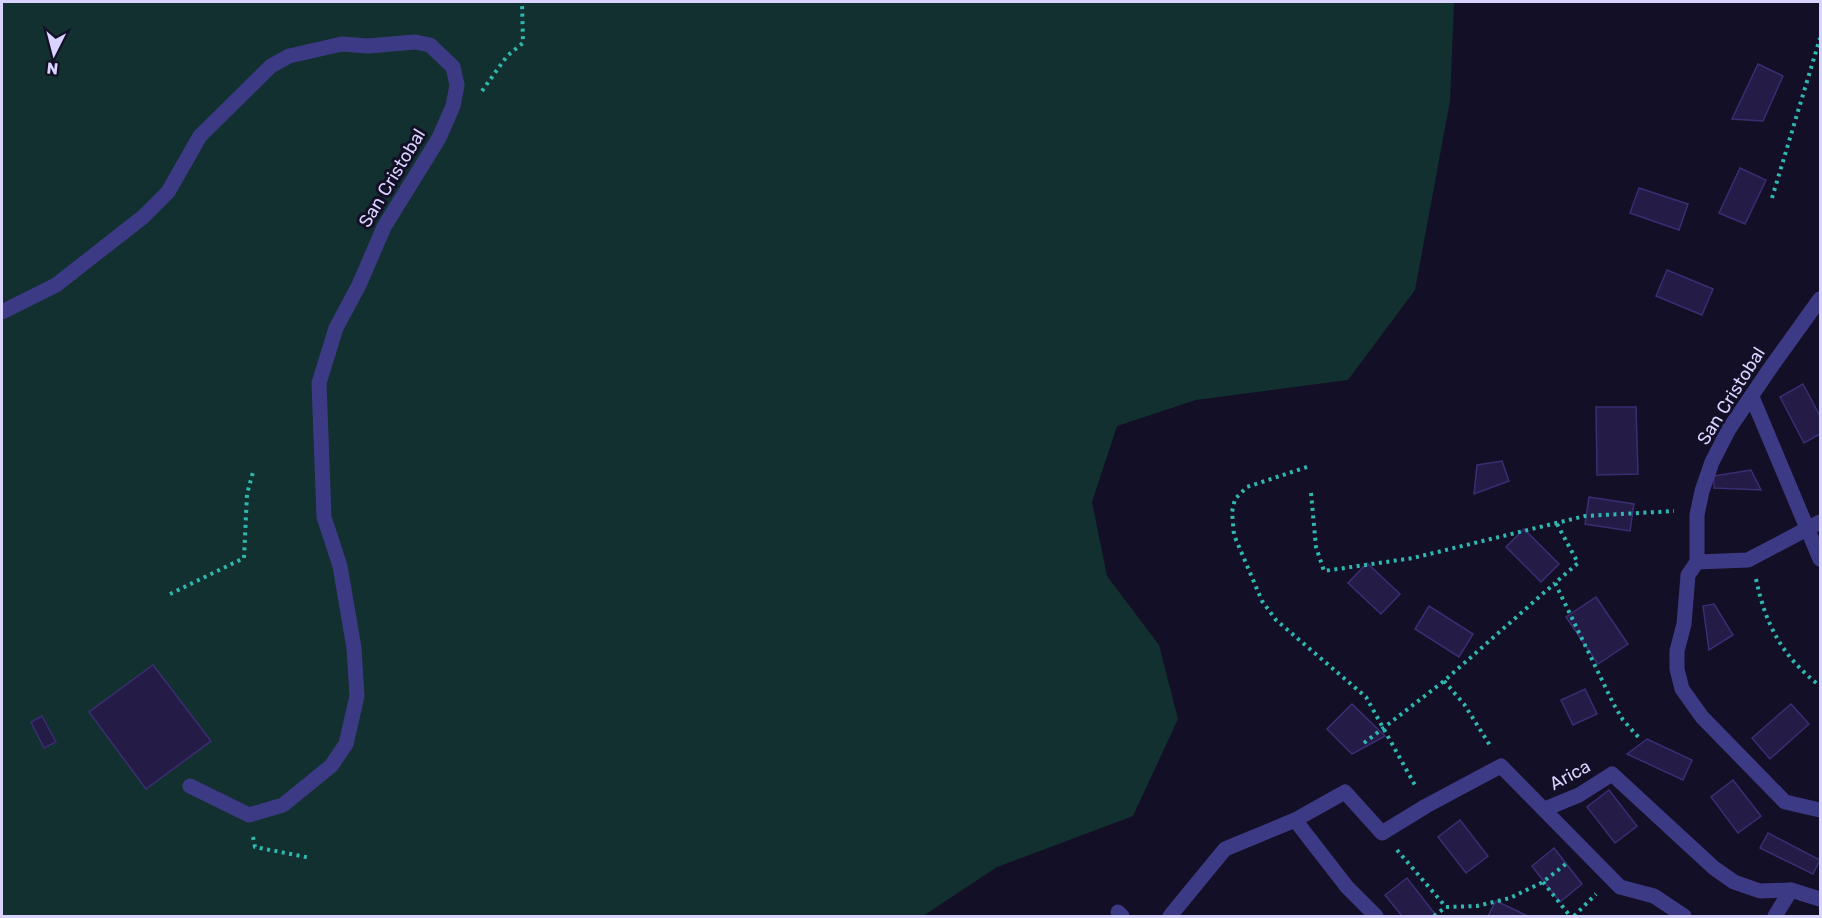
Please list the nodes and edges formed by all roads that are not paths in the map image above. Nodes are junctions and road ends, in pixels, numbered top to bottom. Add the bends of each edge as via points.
1 (1821, 299) edge
2 (2, 312) edge
3 (1752, 397) junction
4 (1821, 522) edge
5 (1807, 531) junction
6 (1821, 559) edge
7 (1696, 562) junction
8 (190, 786) dead end
9 (1545, 810) junction
10 (1821, 810) edge
11 (1295, 820) junction
12 (1791, 890) junction
13 (1821, 899) edge
14 (1170, 916) edge
15 (1376, 916) edge
16 (1684, 916) edge
17 (1775, 916) edge

1 - 3 street, San Cristobal
2 - 8 street, San Cristobal via 56,285 143,217 168,192 200,136 271,66 289,56 342,44 415,42 430,45 453,67 457,85 453,106 439,138 384,227 336,328 319,383 324,517 340,566 354,648 357,696 346,744 332,766 283,805 249,815
3 - 5 street
3 - 7 street, San Cristobal via 1729,429 1701,491
4 - 5 street
5 - 6 street
5 - 7 street via 1752,558
7 - 10 street, San Cristobal via 1688,575 1684,624 1677,651 1682,689 1702,717 1785,802
9 - 11 street via 1501,766 1383,833 1344,792
9 - 12 street, Arica via 1612,774 1734,882 1760,891
9 - 16 street via 1620,887 1654,896
11 - 14 street via 1225,849
11 - 15 street via 1347,887
12 - 13 street
12 - 17 street

